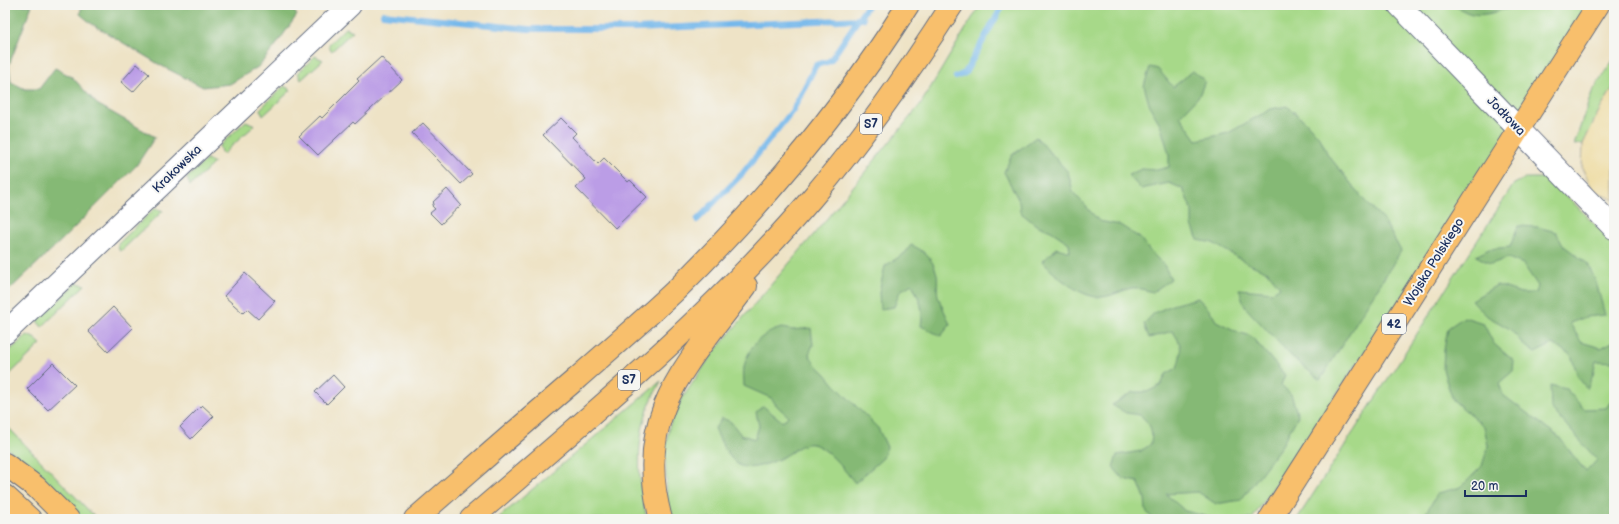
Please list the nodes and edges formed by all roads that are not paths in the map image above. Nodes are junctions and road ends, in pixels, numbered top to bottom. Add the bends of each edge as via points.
1 (350, 5) edge
2 (908, 5) edge
3 (952, 5) edge
4 (1399, 5) edge
5 (1598, 5) edge
6 (1518, 129) junction
7 (1614, 228) edge
8 (780, 234) junction
9 (5, 333) edge
10 (5, 464) edge
11 (5, 496) edge
12 (30, 519) edge
13 (68, 519) edge
14 (415, 519) edge
15 (471, 519) edge
16 (661, 519) edge
17 (1270, 519) edge

1 - 9 street, Krakowska
2 - 14 main road via 850,91 811,141 697,269 628,334
3 - 8 main road, S7 via 878,115
4 - 6 street, Jodłowa
5 - 6 main road, Wojska Polskiego / 42
6 - 7 street, Jodłowa
6 - 17 main road, Wojska Polskiego / 42
8 - 15 main road, S7 via 678,338
8 - 16 main road via 755,274 685,368 668,396 660,418 652,457 654,490
10 - 13 main road via 36,487
11 - 12 main road

